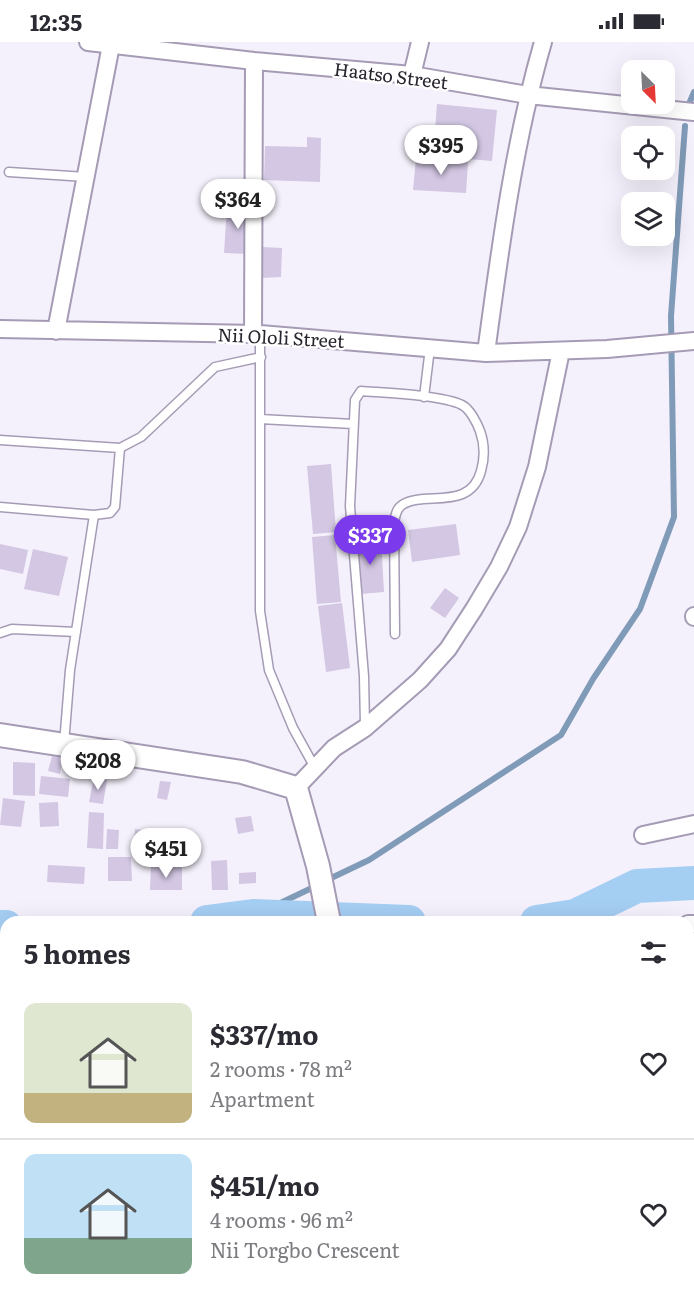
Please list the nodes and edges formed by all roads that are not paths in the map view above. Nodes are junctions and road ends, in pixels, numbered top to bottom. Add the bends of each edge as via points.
1 (88, 42) edge
2 (420, 42) edge
3 (543, 42) edge
4 (111, 45) junction
5 (152, 46) edge
6 (254, 62) junction
7 (412, 75) junction
8 (528, 95) junction
9 (694, 112) edge
10 (9, 172) dead end
11 (86, 177) junction
12 (0, 329) edge
13 (56, 331) junction
14 (257, 334) junction
15 (692, 341) edge
16 (430, 347) junction
17 (561, 351) junction
18 (486, 353) junction
19 (261, 357) junction
20 (424, 397) junction
21 (260, 419) junction
22 (353, 424) junction
23 (0, 440) edge
24 (120, 448) junction
25 (0, 507) edge
26 (94, 515) junction
27 (76, 632) junction
28 (0, 633) edge
29 (395, 634) dead end
30 (365, 728) junction
31 (0, 735) edge
32 (64, 745) junction
33 (314, 766) junction
34 (297, 788) junction
35 (694, 825) edge
36 (642, 835) dead end
37 (328, 916) edge

1 - 4 street, Haatso Street
2 - 7 street
3 - 8 street
4 - 5 street, Haatso Street
4 - 11 street
5 - 6 street, Haatso Street
6 - 7 street, Haatso Street
6 - 14 street
7 - 8 street, Haatso Street
8 - 9 street, Haatso Street
8 - 18 street
10 - 11 lane
11 - 13 street
12 - 13 street, Nii Ololi Street
13 - 14 street, Nii Ololi Street
14 - 16 street, Nii Ololi Street
14 - 19 lane
15 - 17 street, Nii Ololi Street
16 - 18 street, Nii Ololi Street
16 - 20 lane
17 - 18 street, Nii Ololi Street
17 - 30 street via 537,467 518,527 499,567 448,650
19 - 21 lane
19 - 24 lane via 215,367 141,437
20 - 22 lane via 361,391 355,400
20 - 29 lane via 463,405 477,423 484,458 478,483 470,489 448,498 407,502 397,509
21 - 22 lane
21 - 33 lane via 260,611 269,670
22 - 30 lane via 350,507
23 - 24 lane
24 - 26 lane via 115,507 110,513
25 - 26 lane
26 - 27 lane
27 - 28 lane via 12,629
27 - 32 lane
30 - 33 street
31 - 32 street
32 - 34 street via 242,772
33 - 34 street
34 - 37 street
35 - 36 street

